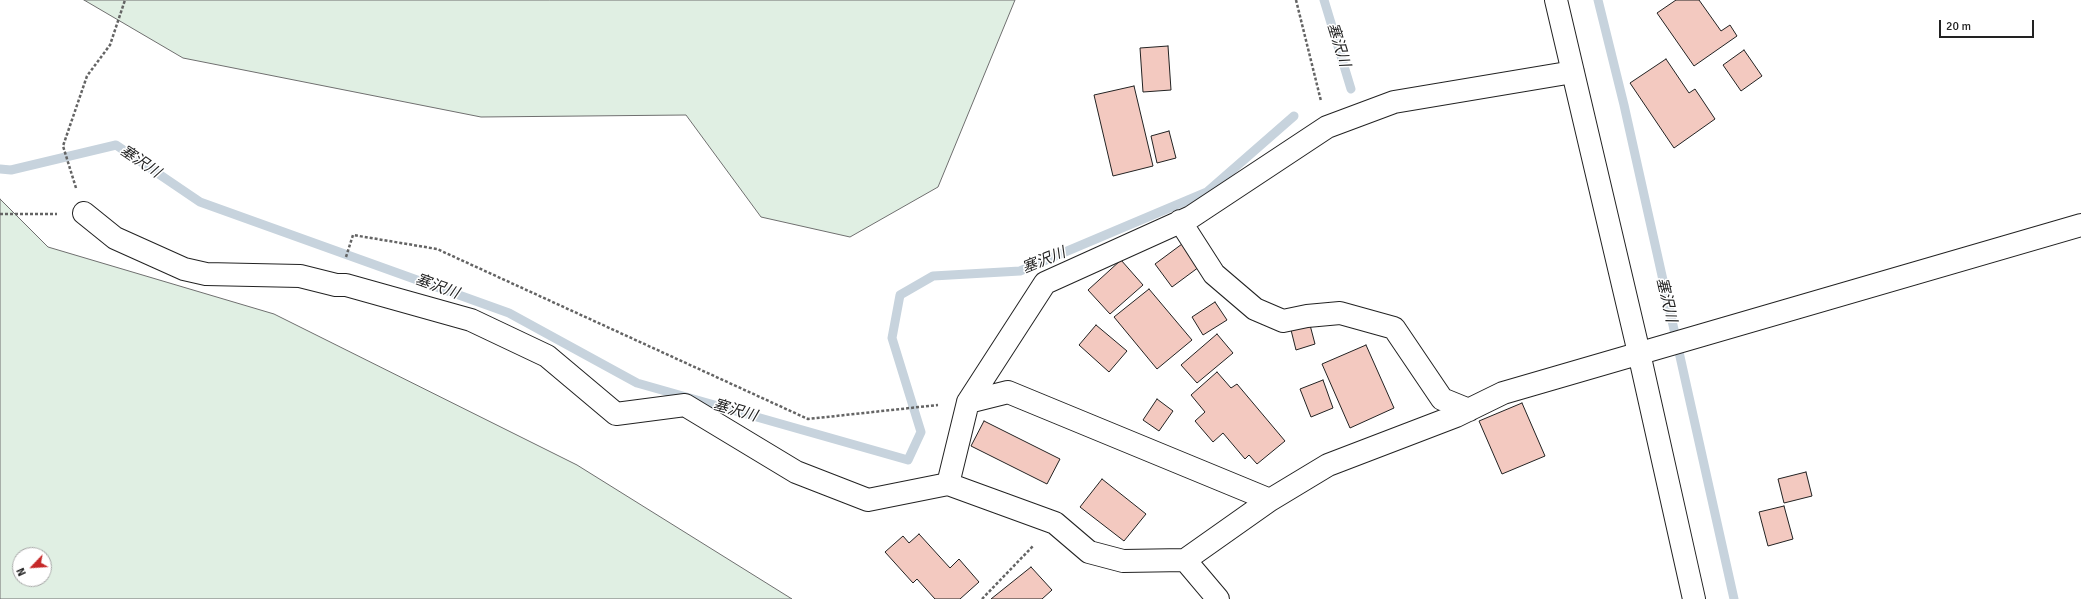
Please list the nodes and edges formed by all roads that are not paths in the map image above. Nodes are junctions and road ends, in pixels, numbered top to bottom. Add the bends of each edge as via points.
1 (1556, 0) edge
2 (1573, 72) junction
3 (84, 213) road end
4 (1180, 221) junction
5 (2081, 225) edge
6 (1639, 353) junction
7 (968, 402) junction
8 (1469, 410) junction
9 (948, 484) junction
10 (1270, 500) junction
11 (1185, 560) junction
12 (1218, 599) edge
13 (1694, 599) edge

1 - 2 street
2 - 4 street via 1394,102 1327,127
2 - 6 street
3 - 9 street via 115,238 184,269 206,274 300,276 346,285 471,320 547,356 616,414 685,405 796,472 868,500
4 - 7 street via 1045,283
4 - 8 street via 1214,274 1254,309 1283,321 1340,313 1394,328 1442,399
5 - 6 street
6 - 8 street via 1503,393
6 - 13 street
7 - 9 street
7 - 10 street via 1008,392
8 - 10 street via 1328,465
9 - 11 street via 1055,524 1089,552 1123,561
10 - 11 street
11 - 12 street

